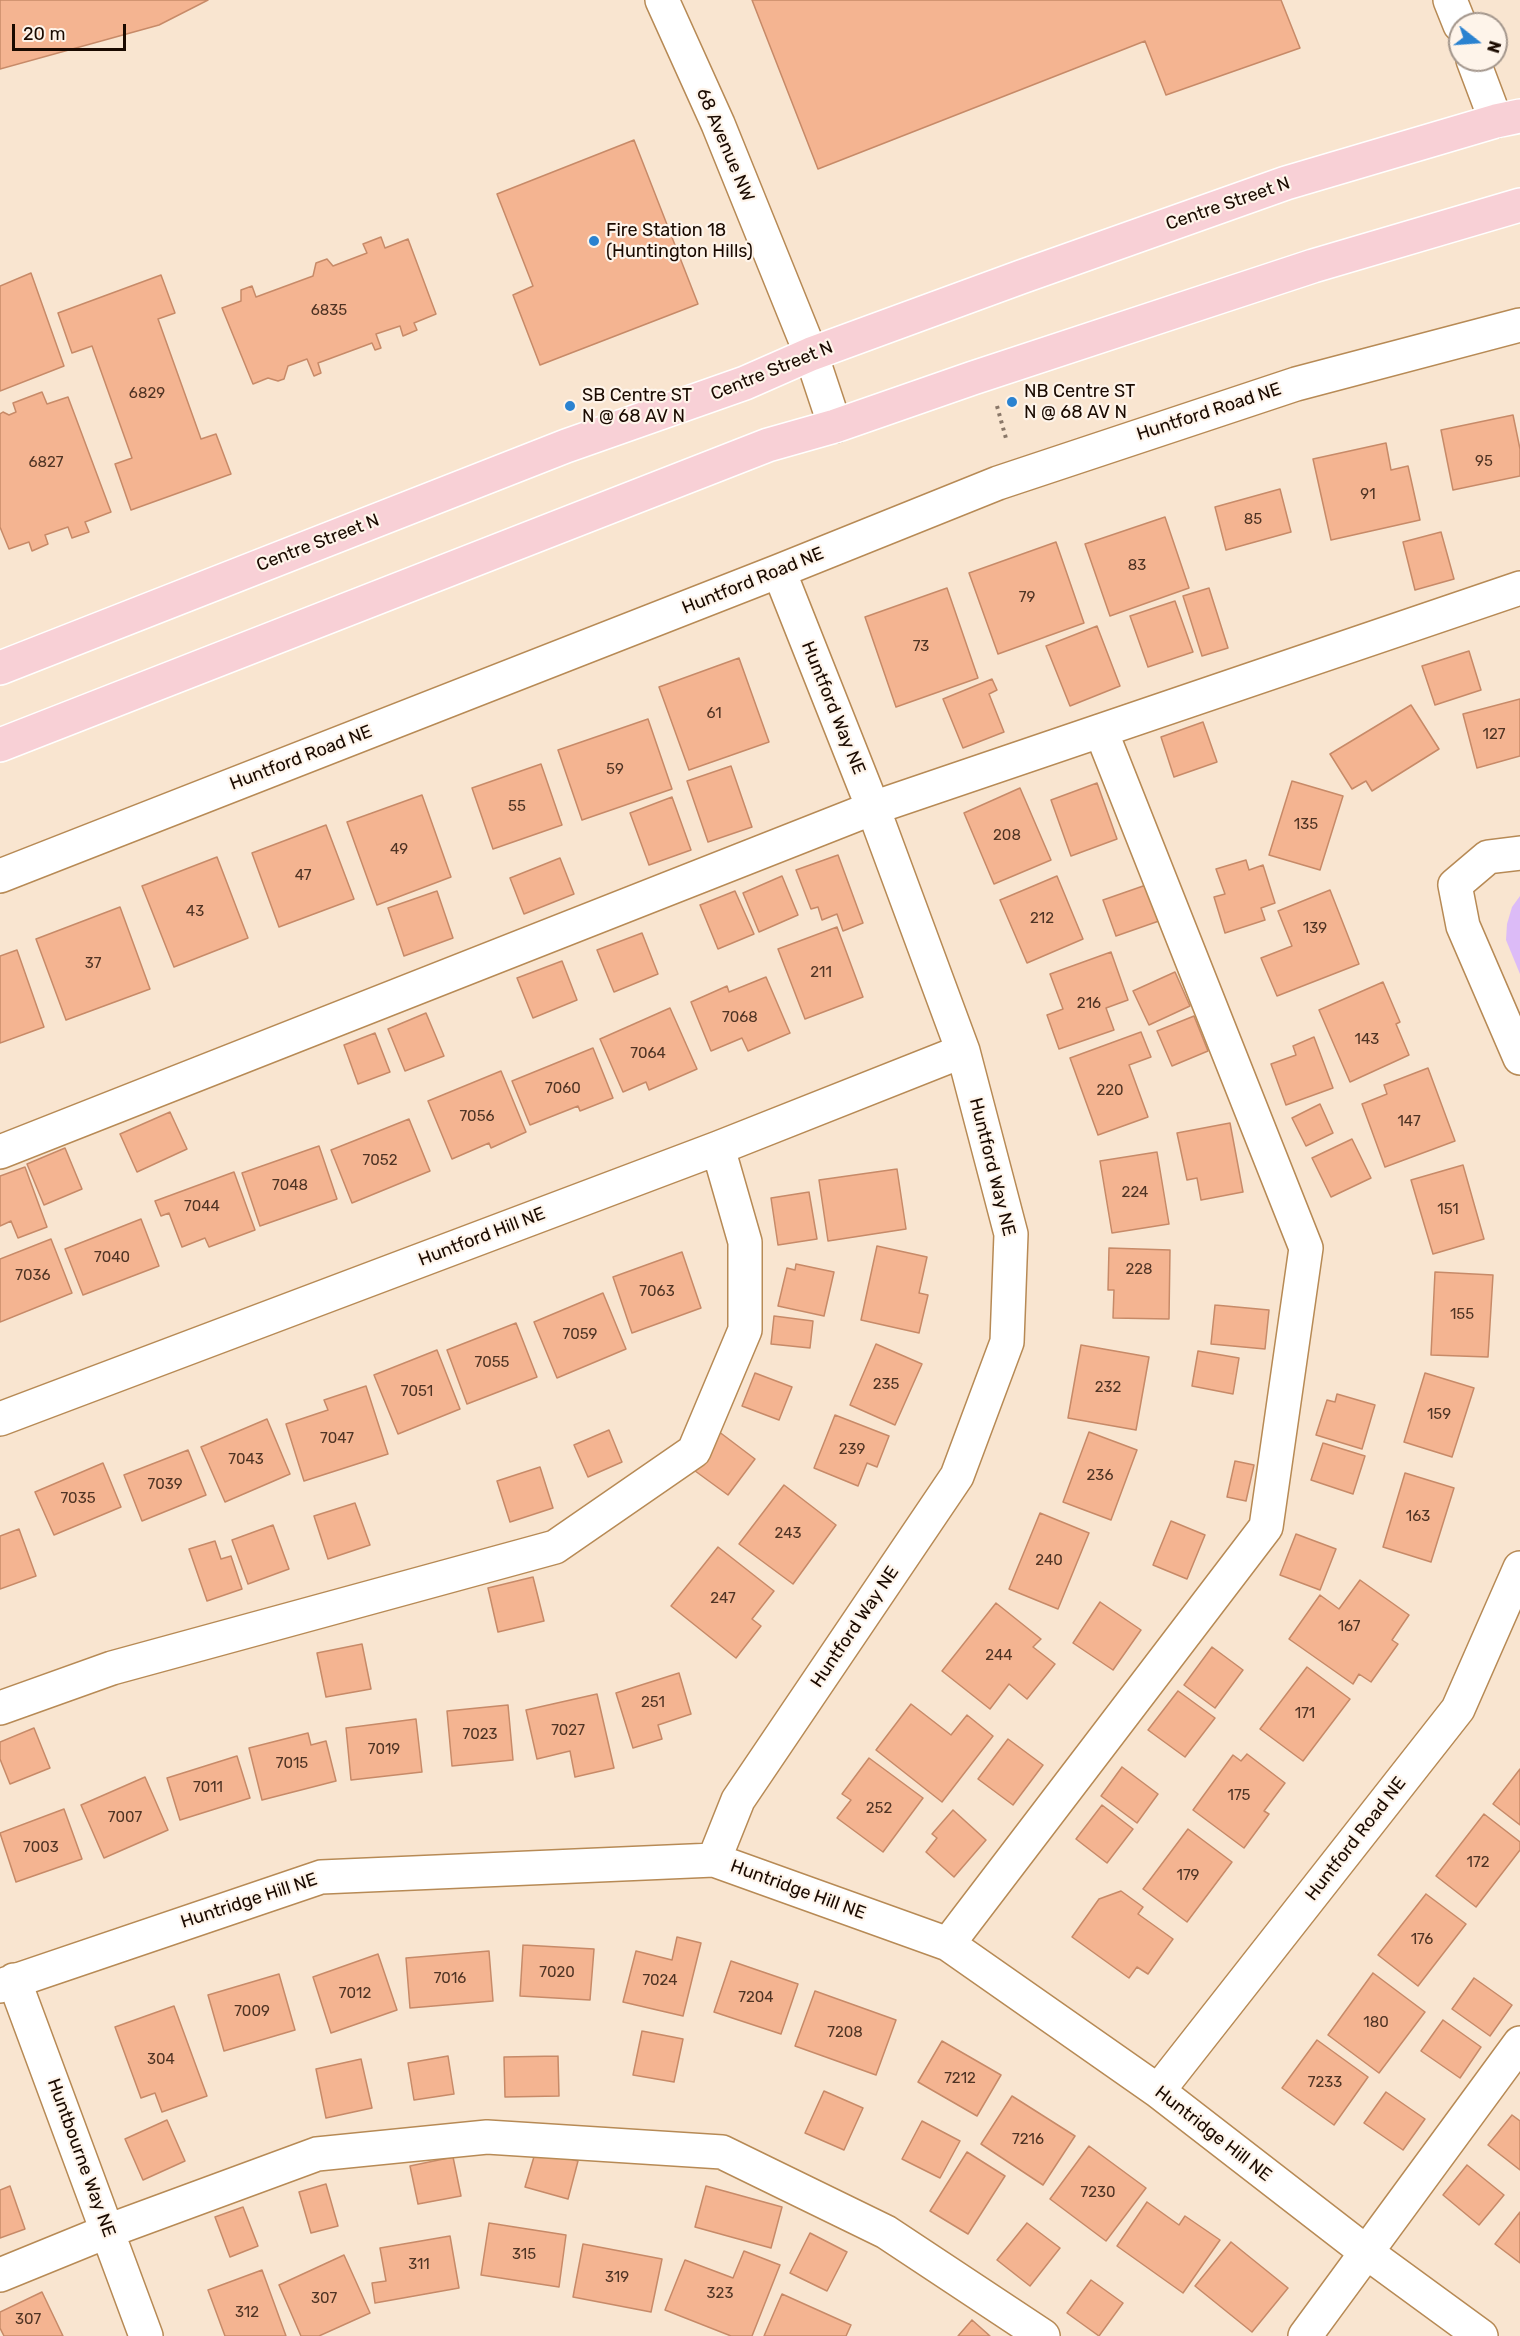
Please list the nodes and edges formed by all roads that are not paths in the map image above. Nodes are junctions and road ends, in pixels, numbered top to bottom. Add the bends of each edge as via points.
1 (662, 0) edge
2 (1480, 72) edge
3 (1508, 118) edge
4 (1520, 206) edge
5 (1520, 325) edge
6 (811, 354) junction
7 (836, 426) junction
8 (778, 572) junction
9 (1520, 588) edge
10 (0, 668) edge
11 (1101, 731) junction
12 (0, 745) edge
13 (873, 808) junction
14 (1520, 853) edge
15 (0, 876) edge
16 (963, 1051) junction
17 (1520, 1058) edge
18 (718, 1148) junction
19 (0, 1152) edge
20 (0, 1419) edge
21 (1520, 1568) edge
22 (0, 1708) edge
23 (714, 1860) junction
24 (948, 1944) junction
25 (7, 1983) edge
26 (1520, 2043) edge
27 (1158, 2091) junction
28 (108, 2230) junction
29 (1366, 2252) junction
30 (0, 2275) edge
31 (146, 2336) edge
32 (1043, 2336) edge
33 (1305, 2336) edge
34 (1481, 2336) edge

1 - 6 street, 68 Avenue NW via 718,124
2 - 3 street
3 - 6 main road, Centre Street N via 1286,183
4 - 7 main road via 1313,266
5 - 8 street, Huntford Road NE via 1285,387 998,483
6 - 7 street, 68 Avenue NW
6 - 10 main road, Centre Street N via 745,383 566,446
7 - 12 main road via 768,445
8 - 13 street, Huntford Way NE
8 - 15 street, Huntford Road NE
9 - 11 street
11 - 13 street
11 - 24 street via 1306,1248 1266,1527
13 - 16 street, Huntford Way NE
13 - 19 street
14 - 17 street via 1488,857 1455,885 1463,926
16 - 18 street, Huntford Hill NE
16 - 23 street, Huntford Way NE via 1011,1234 1007,1342 957,1476 738,1800
18 - 20 street, Huntford Hill NE
18 - 22 street via 745,1242 745,1330 694,1451 555,1547 112,1668
21 - 27 street, Huntford Road NE via 1458,1709
23 - 24 street, Huntridge Hill NE
23 - 25 street, Huntridge Hill NE via 321,1877
24 - 27 street, Huntridge Hill NE
25 - 28 street, Huntbourne Way NE
26 - 29 street
27 - 29 street, Huntridge Hill NE
28 - 30 street
28 - 31 street, Huntbourne Way NE
28 - 32 street via 316,2154 487,2137 722,2152 886,2232
29 - 33 street
29 - 34 street, Huntridge Hill NE

